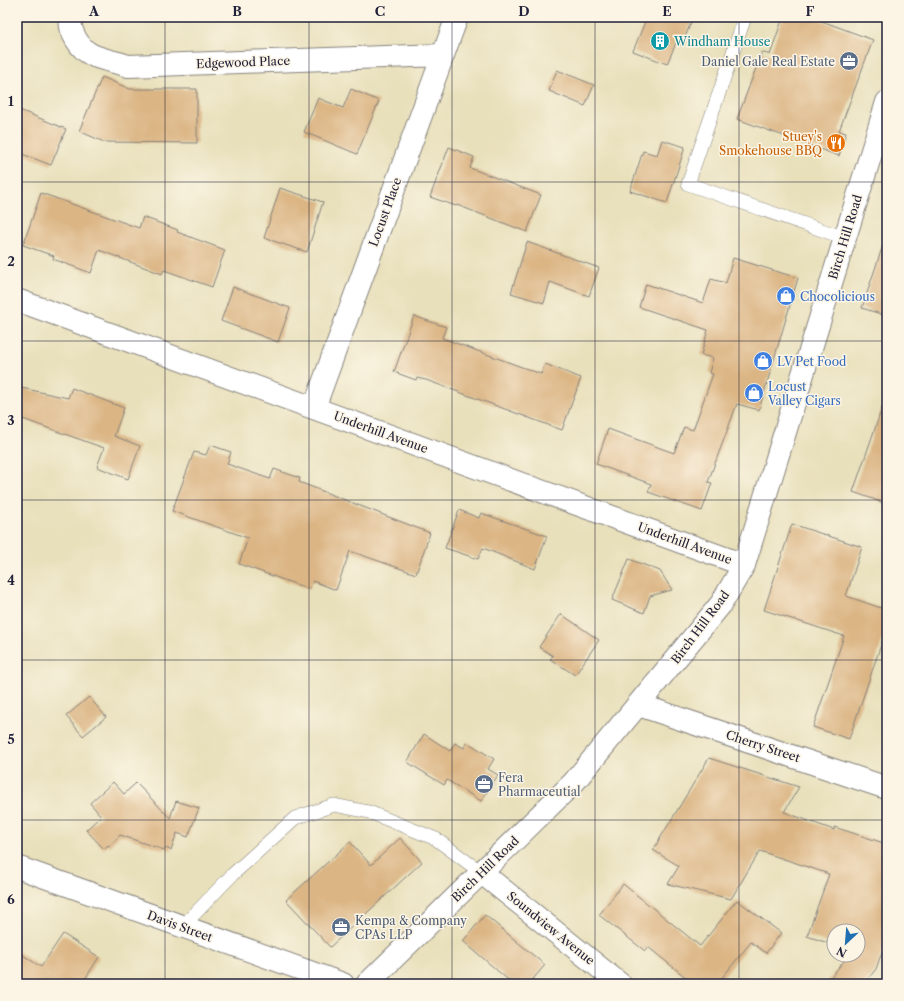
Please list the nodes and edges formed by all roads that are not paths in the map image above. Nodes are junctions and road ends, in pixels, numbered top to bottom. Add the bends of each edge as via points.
1 (71, 17) edge
2 (457, 17) edge
3 (745, 17) edge
4 (442, 55) junction
5 (887, 102) edge
6 (845, 238) junction
7 (17, 300) edge
8 (314, 408) junction
9 (744, 565) junction
10 (639, 705) junction
11 (887, 788) edge
12 (17, 867) edge
13 (482, 873) junction
14 (183, 926) junction
15 (343, 984) edge
16 (367, 984) edge
17 (620, 984) edge

1 - 4 street, Edgewood Place via 70,23 75,39 92,55 128,66
2 - 4 street, Locust Place
3 - 6 lane via 688,184
4 - 8 street, Locust Place
5 - 6 street, Birch Hill Road
6 - 9 street, Birch Hill Road
7 - 8 street, Underhill Avenue
8 - 9 street, Underhill Avenue
9 - 10 street, Birch Hill Road via 721,604
10 - 11 street, Cherry Street
10 - 13 street, Birch Hill Road via 574,782
12 - 14 street, Davis Street
13 - 14 lane via 436,839 369,812 334,805 295,818 233,874
13 - 16 street, Birch Hill Road
13 - 17 street, Soundview Avenue
14 - 15 street, Davis Street

